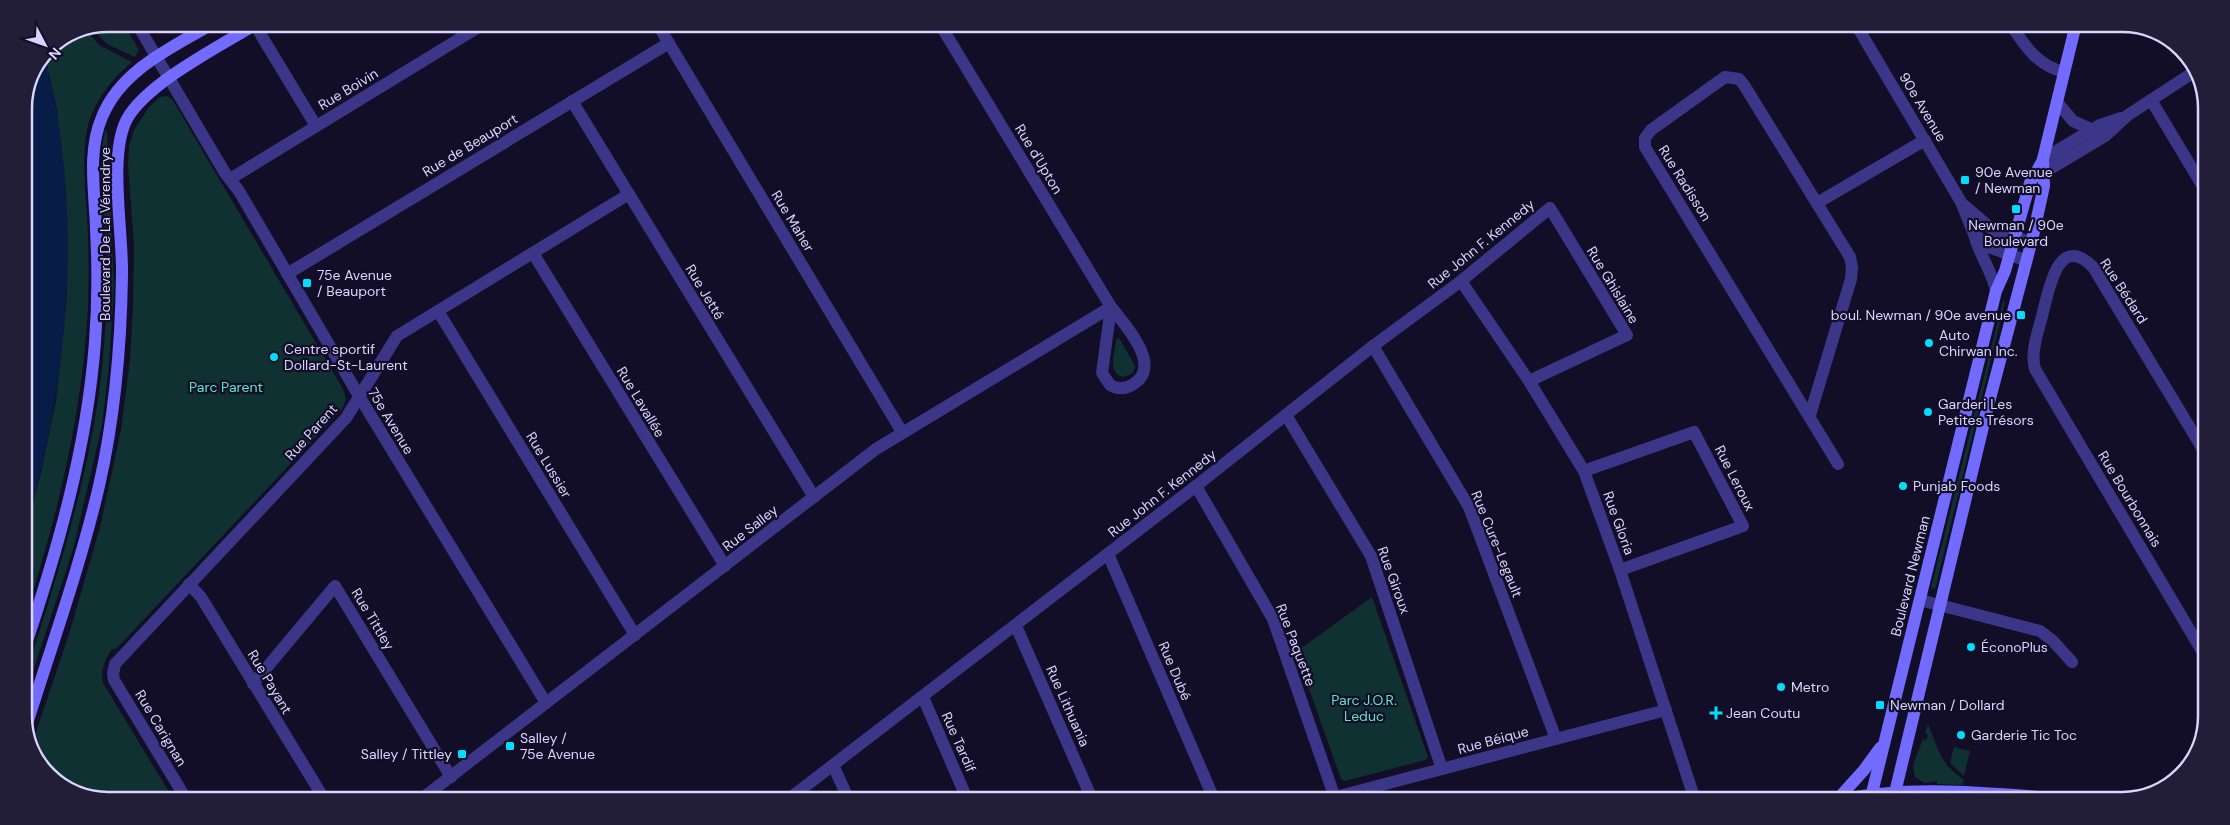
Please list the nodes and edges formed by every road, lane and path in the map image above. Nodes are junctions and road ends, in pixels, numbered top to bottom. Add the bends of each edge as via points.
1 (142, 33) edge
2 (197, 33) edge
3 (241, 33) edge
4 (260, 33) edge
5 (469, 33) edge
6 (662, 33) edge
7 (945, 33) edge
8 (1861, 33) edge
9 (2017, 33) edge
10 (2074, 33) edge
11 (668, 43) junction
12 (156, 57) junction
13 (2064, 72) junction
14 (2190, 75) edge
15 (170, 78) junction
16 (2151, 100) junction
17 (572, 101) junction
18 (2057, 102) junction
19 (2128, 115) junction
20 (316, 126) junction
21 (2092, 130) junction
22 (1925, 140) junction
23 (2043, 159) junction
24 (2043, 173) junction
25 (2197, 175) edge
26 (230, 179) junction
27 (629, 194) junction
28 (1961, 202) junction
29 (1817, 203) junction
30 (1550, 208) joint
31 (1974, 234) junction
32 (2015, 238) junction
33 (2031, 242) junction
34 (533, 252) junction
35 (2010, 255) junction
36 (2025, 260) junction
37 (288, 274) junction
38 (1460, 281) junction
39 (1996, 291) junction
40 (1111, 308) junction
41 (438, 311) junction
42 (1373, 346) junction
43 (2034, 362) joint
44 (1529, 381) junction
45 (359, 396) junction
46 (1286, 415) junction
47 (1810, 416) junction
48 (902, 432) junction
49 (2198, 440) edge
50 (1838, 464) dead end
51 (1584, 471) junction
52 (1196, 486) junction
53 (814, 497) junction
54 (1108, 554) junction
55 (725, 566) junction
56 (1620, 570) junction
57 (189, 584) junction
58 (1920, 600) junction
59 (1940, 605) junction
60 (33, 621) edge
61 (1016, 626) junction
62 (635, 635) junction
63 (2198, 644) edge
64 (2072, 662) dead end
65 (113, 674) joint
66 (253, 684) junction
67 (923, 696) junction
68 (546, 704) junction
69 (33, 705) edge
70 (1666, 710) junction
71 (1556, 739) junction
72 (1885, 742) junction
73 (833, 765) junction
74 (1442, 769) junction
75 (451, 777) junction
76 (182, 792) edge
77 (320, 792) edge
78 (431, 792) edge
79 (798, 792) edge
80 (845, 792) edge
81 (964, 792) edge
82 (1089, 792) edge
83 (1211, 792) edge
84 (1330, 792) edge
85 (1358, 792) edge
86 (1692, 792) edge
87 (1844, 792) edge
88 (1872, 792) edge
89 (1895, 792) edge

1 - 12 street, 75e Avenue
2 - 12 main road, Boulevard De La Vérendrye
3 - 15 main road, Boulevard De La Vérendrye
4 - 20 street
5 - 20 street, Rue Boivin
6 - 11 street, Rue Maher
7 - 40 street, Rue d'Upton
8 - 22 street, 90e Avenue
9 - 13 street via 2039,61
10 - 13 main road, Boulevard Newman
11 - 17 street, Rue de Beauport
11 - 48 street, Rue Maher
12 - 15 street, 75e Avenue
12 - 60 main road, Boulevard De La Vérendrye via 115,93 96,132 93,166 97,298 94,358 80,457 66,515
13 - 18 main road, Boulevard Newman
14 - 16 street
15 - 26 street, 75e Avenue
15 - 69 main road, Boulevard De La Vérendrye via 139,102 120,139 117,169 122,291 110,429 83,548
16 - 19 street
16 - 25 street
17 - 27 street, Rue Jetté
17 - 37 street, Rue de Beauport
18 - 21 street via 2073,121
18 - 23 main road, Boulevard Newman
19 - 21 street
19 - 24 street via 2105,136
20 - 26 street, Rue Boivin
21 - 23 street
22 - 28 street, 90e Avenue
22 - 29 street
23 - 24 main road, Boulevard Newman
23 - 32 main road, Boulevard Newman via 2030,183
24 - 33 main road, Boulevard Newman via 2044,186
26 - 37 street, 75e Avenue
27 - 34 street, Rue Parent
27 - 53 street, Rue Jetté
28 - 31 street, 90e Avenue
28 - 32 street, 90e Avenue via 1989,228
29 - 47 street, Rue Radisson via 1850,257 1852,267
29 - 47 street, Rue Radisson via 1739,79 1725,77 1651,130 1645,138 1645,147
30 - 38 street, Rue John F. Kennedy
30 - 44 street, Rue Ghislaine via 1627,335
31 - 35 street, 90e Avenue via 1990,248
31 - 39 street via 1978,251 1993,273
32 - 33 street, 90e Avenue
32 - 35 main road, Boulevard Newman
33 - 36 main road, Boulevard Newman
34 - 41 street, Rue Parent
34 - 55 street, Rue Lavallée
35 - 36 street, 90e Avenue
35 - 39 main road, Boulevard Newman
36 - 59 main road, Boulevard Newman
37 - 45 street, 75e Avenue
38 - 42 street, Rue John F. Kennedy
38 - 44 street, Rue Gloria
39 - 58 main road, Boulevard Newman
40 - 40 street, Rue d'Upton via 1102,373 1110,385 1123,388 1142,377 1145,361 1141,350
40 - 48 street, Rue Salley
41 - 45 street, Rue Parent via 395,338
41 - 62 street, Rue Lussier
42 - 46 street, Rue John F. Kennedy
42 - 71 street, Rue Cure-Legault via 1469,507
43 - 49 street, Rue Bédard via 2054,270 2068,258 2085,260 2100,278
43 - 63 street, Rue Bourbonnais via 2040,378
44 - 51 street, Rue Gloria
45 - 57 street, Rue Parent via 346,418
45 - 68 street, 75e Avenue
46 - 52 street, Rue John F. Kennedy
46 - 74 street, Rue Giroux via 1371,556
47 - 50 street, Rue Radisson
48 - 53 street, Rue Salley
51 - 56 street, Rue Gloria
51 - 56 street, Rue Leroux via 1694,432 1743,526
52 - 54 street, Rue John F. Kennedy
52 - 84 street, Rue Paquette via 1273,619
53 - 55 street, Rue Salley
54 - 61 street, Rue John F. Kennedy
54 - 83 street, Rue Dubé
55 - 62 street, Rue Salley
56 - 70 street, Rue Gloria
57 - 65 street, Rue Parent via 117,662
57 - 66 street, Rue Payant via 201,597
58 - 59 street
58 - 72 main road, Boulevard Newman
59 - 64 street via 2040,632
59 - 89 main road, Boulevard Newman
61 - 67 street, Rue John F. Kennedy
61 - 82 street, Rue Lithuania
62 - 68 street, Rue Salley
65 - 76 street, Rue Carignan
66 - 75 street, Rue Tittley via 335,586
66 - 77 street, Rue Payant
67 - 73 street, Rue John F. Kennedy
67 - 81 street, Rue Tardif
68 - 75 street, Rue Salley
70 - 71 street, Rue Béique
70 - 86 street, Rue Gloria
71 - 74 street, Rue Béique
72 - 87 main road
72 - 88 main road, Boulevard Newman
73 - 79 street, Rue John F. Kennedy
73 - 80 street
74 - 85 street, Rue Béique
75 - 78 street, Rue Salley

